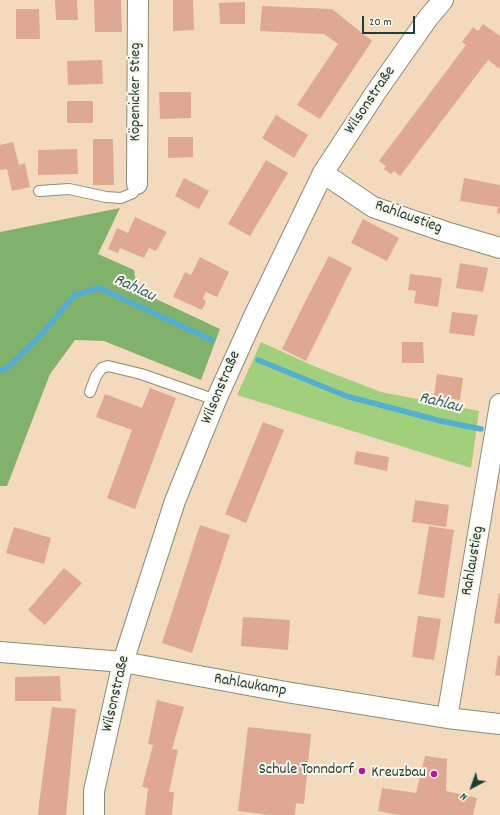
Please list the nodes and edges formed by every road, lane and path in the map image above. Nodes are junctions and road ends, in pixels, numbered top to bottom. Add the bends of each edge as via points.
1 (138, 0) edge
2 (442, 0) edge
3 (323, 173) junction
4 (137, 184) joint
5 (39, 191) dead end
6 (500, 248) edge
7 (90, 392) dead end
8 (216, 400) junction
9 (500, 404) edge
10 (0, 652) edge
11 (123, 662) junction
12 (447, 718) junction
13 (500, 724) edge
14 (94, 815) edge

1 - 4 street, Köpenicker Stieg
2 - 3 street, Wilsonstraße via 376,92
3 - 6 street, Rahlaustieg via 373,206
3 - 8 street, Wilsonstraße
4 - 5 lane via 133,192 121,198 69,189
7 - 8 lane via 96,376 102,368 108,366 141,374
8 - 11 street, Wilsonstraße via 175,501
9 - 12 street, Rahlaustieg
10 - 11 street, Rahlaukamp
11 - 12 street, Rahlaukamp
11 - 14 street, Wilsonstraße via 94,791
12 - 13 street, Rahlaukamp

